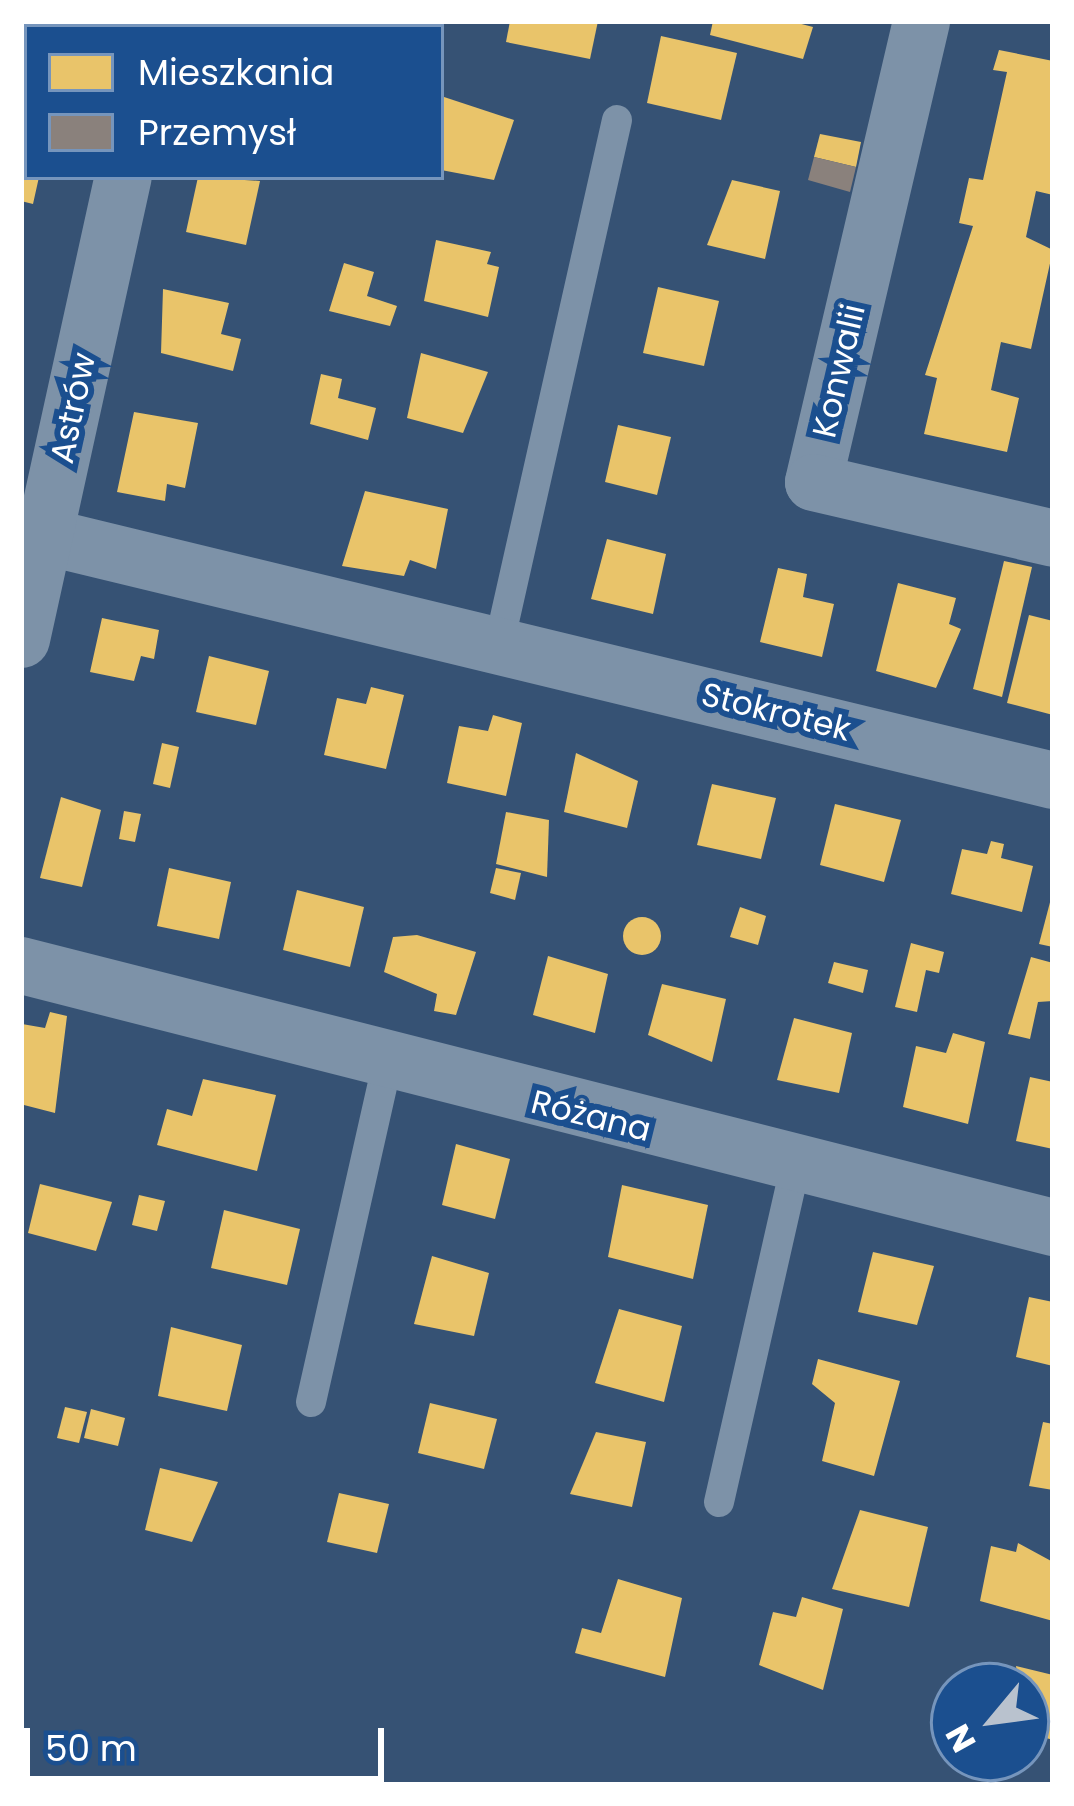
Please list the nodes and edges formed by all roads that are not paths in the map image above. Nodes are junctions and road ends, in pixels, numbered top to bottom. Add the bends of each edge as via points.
1 (921, 21) edge
2 (617, 120) dead end
3 (122, 180) edge
4 (46, 536) junction
5 (1053, 538) edge
6 (21, 639) edge
7 (499, 644) junction
8 (1053, 780) edge
9 (21, 964) edge
10 (387, 1065) junction
11 (795, 1167) junction
12 (1053, 1227) edge
13 (311, 1402) dead end
14 (719, 1502) dead end

1 - 5 street, Konwalii via 814,482
2 - 7 lane
3 - 4 street, Astrów
4 - 6 street, Astrów
4 - 7 street, Stokrotek
7 - 8 street, Stokrotek
9 - 10 street, Różana
10 - 11 street, Różana
10 - 13 lane
11 - 12 street, Różana
11 - 14 lane

